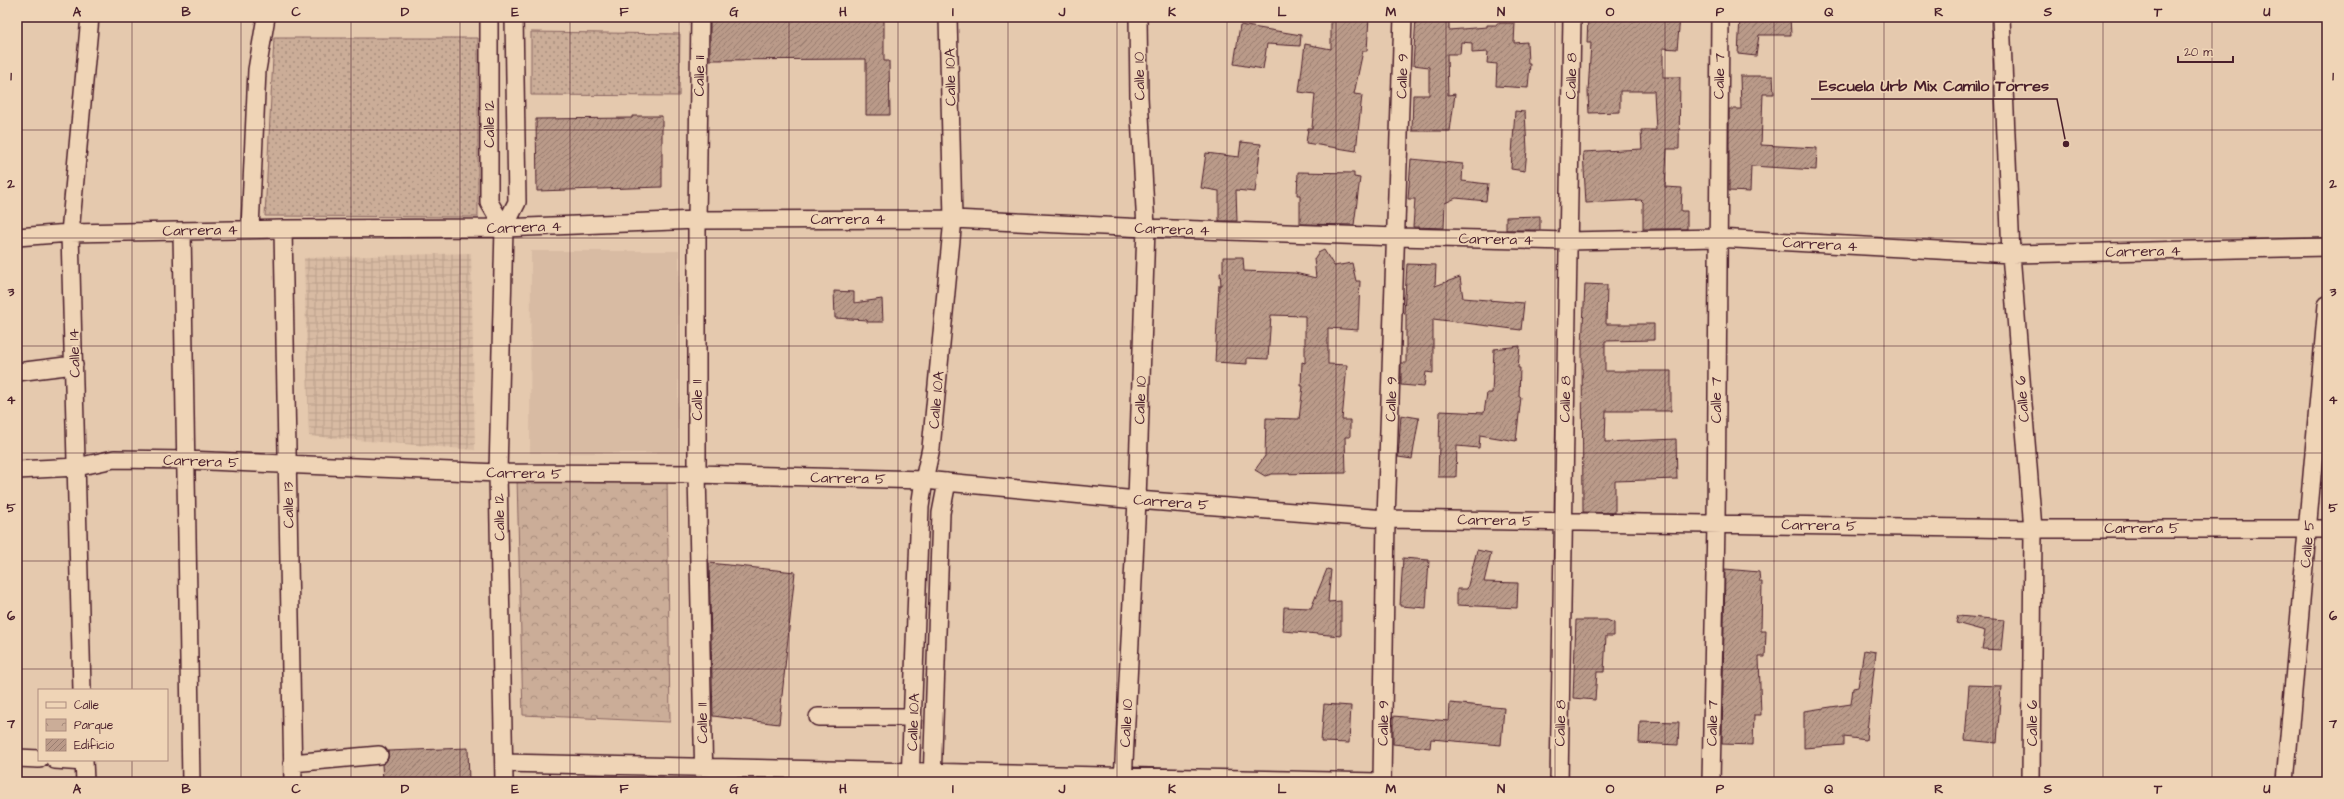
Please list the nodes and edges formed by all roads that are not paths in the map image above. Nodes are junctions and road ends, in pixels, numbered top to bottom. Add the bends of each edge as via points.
1 (90, 17) edge
2 (266, 17) edge
3 (489, 17) edge
4 (514, 17) edge
5 (700, 17) edge
6 (948, 17) edge
7 (1138, 17) edge
8 (1403, 17) edge
9 (1572, 17) edge
10 (1720, 17) edge
11 (2001, 17) edge
12 (953, 219) junction
13 (697, 220) junction
14 (504, 228) junction
15 (1146, 228) junction
16 (250, 229) junction
17 (283, 229) junction
18 (182, 230) junction
19 (70, 233) junction
20 (17, 237) edge
21 (1397, 237) junction
22 (1717, 238) junction
23 (1567, 241) junction
24 (2327, 247) edge
25 (2011, 254) junction
26 (2327, 305) edge
27 (74, 365) junction
28 (17, 372) edge
29 (186, 460) junction
30 (287, 464) junction
31 (77, 467) junction
32 (17, 470) edge
33 (498, 473) junction
34 (697, 474) junction
35 (924, 480) junction
36 (947, 482) junction
37 (1137, 500) junction
38 (1386, 518) junction
39 (1563, 521) junction
40 (1716, 524) junction
41 (2308, 528) junction
42 (2033, 529) junction
43 (2327, 529) edge
44 (82, 689) edge
45 (818, 717) dead end
46 (913, 717) junction
47 (379, 755) dead end
48 (17, 758) edge
49 (38, 759) edge
50 (84, 761) edge
51 (292, 763) junction
52 (504, 763) junction
53 (703, 774) edge
54 (911, 778) edge
55 (932, 778) edge
56 (1123, 779) edge
57 (85, 782) edge
58 (191, 782) edge
59 (292, 782) edge
60 (504, 782) edge
61 (1378, 782) edge
62 (1382, 782) edge
63 (1559, 782) edge
64 (1711, 782) edge
65 (2032, 782) edge
66 (2286, 782) edge

1 - 19 street, Calle 14
2 - 16 street via 257,70
3 - 14 street, Calle 12 via 489,202
4 - 14 street, Calle 12 via 516,202
5 - 13 street, Calle 11
6 - 12 street, Calle 10A
7 - 15 street, Calle 10 via 1139,97
8 - 21 street, Calle 9
9 - 23 street, Calle 8
10 - 22 street, Calle 7
11 - 25 street, Calle 6
12 - 13 street, Carrera 4
12 - 15 street, Carrera 4
12 - 35 street, Calle 10A via 932,448
13 - 14 street, Carrera 4
13 - 34 street, Calle 11
14 - 17 street, Carrera 4
14 - 33 street, Calle 12
15 - 21 street, Carrera 4
15 - 37 street, Calle 10
16 - 17 street, Carrera 4
16 - 18 street, Carrera 4
17 - 30 street, Calle 13
18 - 19 street, Carrera 4
18 - 29 street
19 - 20 street, Carrera 4
19 - 27 street, Calle 14
21 - 23 street, Carrera 4
21 - 38 street, Calle 9
22 - 23 street, Carrera 4
22 - 25 street, Carrera 4
22 - 40 street, Calle 7
23 - 39 street, Calle 8
24 - 25 street, Carrera 4
25 - 42 street, Calle 6
26 - 41 street, Calle 5
27 - 28 street
27 - 31 street, Calle 14
29 - 30 street, Carrera 5
29 - 31 street, Carrera 5 via 114,459
29 - 58 street
30 - 33 street, Carrera 5
30 - 51 street, Calle 13
31 - 32 street, Carrera 5
31 - 44 street, Calle 14
33 - 34 street, Carrera 5
33 - 52 street, Calle 12
34 - 35 street, Carrera 5
34 - 53 street, Calle 11
35 - 36 street, Carrera 5
35 - 46 street, Calle 10A via 920,507
36 - 37 street, Carrera 5
36 - 55 street, Calle 10A via 941,513
37 - 38 street, Carrera 5
37 - 56 street, Calle 10
38 - 39 street, Carrera 5
38 - 62 street, Calle 9
39 - 40 street, Carrera 5
39 - 63 street, Calle 8
40 - 42 street, Carrera 5
40 - 64 street, Calle 7
41 - 42 street, Carrera 5
41 - 43 street, Carrera 5
41 - 66 street, Calle 5
42 - 65 street, Calle 6
45 - 46 street
46 - 54 street, Calle 10A
47 - 51 street
48 - 49 street
50 - 57 street
51 - 59 street, Calle 13
52 - 53 street
52 - 60 street, Calle 12
53 - 54 street
54 - 55 street
55 - 56 street
56 - 61 street

